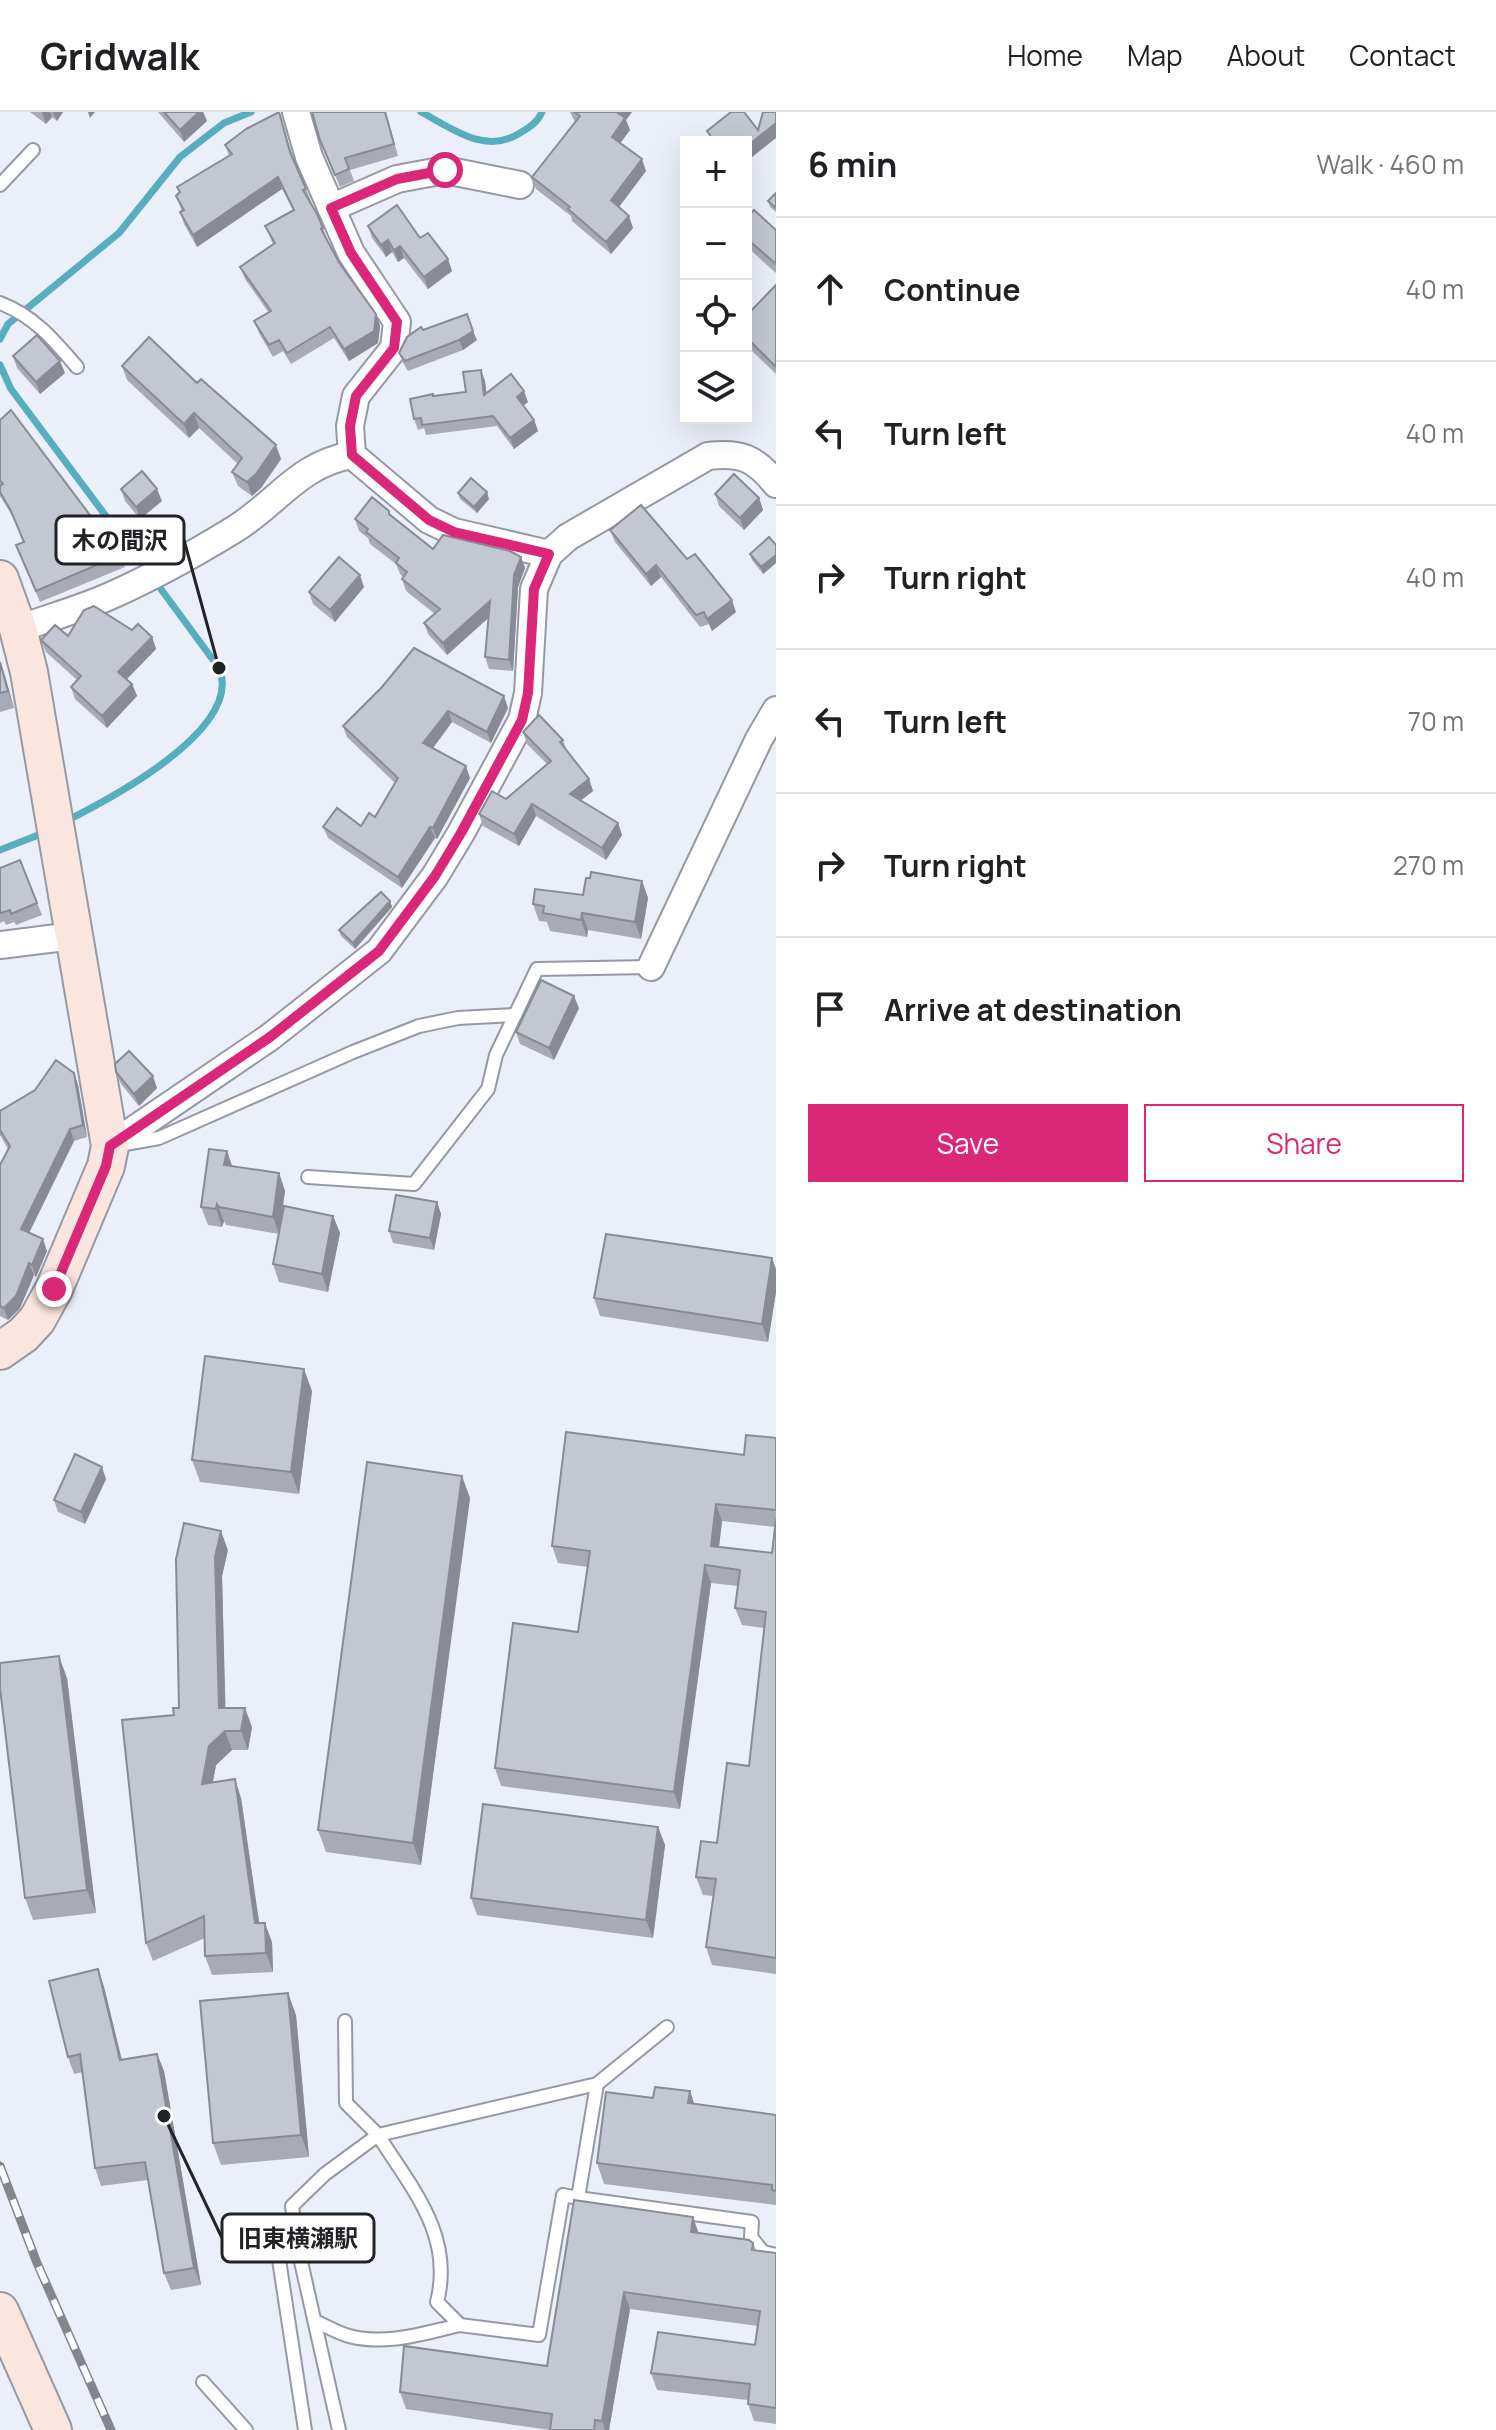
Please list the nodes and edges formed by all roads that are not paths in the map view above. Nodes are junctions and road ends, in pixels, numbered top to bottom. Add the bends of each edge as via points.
1 (296, 115) edge
2 (33, 150) dead end
3 (0, 185) edge
4 (520, 185) dead end
5 (331, 208) junction
6 (0, 303) edge
7 (77, 367) dead end
8 (352, 455) junction
9 (776, 484) edge
10 (549, 554) junction
11 (0, 579) edge
12 (18, 629) junction
13 (776, 710) edge
14 (73, 936) junction
15 (0, 945) edge
16 (651, 967) joint
17 (515, 1015) junction
18 (110, 1146) junction
19 (308, 1177) dead end
20 (0, 1351) edge
21 (345, 2021) dead end
22 (667, 2027) dead end
23 (597, 2084) junction
24 (378, 2135) junction
25 (578, 2198) junction
26 (294, 2224) junction
27 (776, 2255) edge
28 (0, 2311) edge
29 (315, 2321) junction
30 (460, 2325) junction
31 (203, 2382) dead end
32 (53, 2430) edge
33 (246, 2430) edge
34 (305, 2430) edge
35 (339, 2430) edge

1 - 5 street
2 - 3 lane
4 - 5 street via 445,170 397,179
5 - 8 street via 351,253 397,322 394,348 356,396
6 - 7 lane via 43,328
8 - 10 street via 429,520 454,532
8 - 12 street via 309,469 237,528 164,568 110,596
9 - 10 street via 750,460 732,453 708,456 568,537
10 - 18 street via 534,589 522,720 435,876 379,951 270,1037
11 - 12 street
12 - 14 street
13 - 16 street
14 - 15 street
14 - 18 street
16 - 17 lane via 537,969
17 - 18 lane via 419,1026 159,1138
17 - 19 lane via 496,1055 488,1089 414,1184
18 - 20 street via 106,1166 37,1320
21 - 24 lane via 346,2103
22 - 23 lane
23 - 24 lane
23 - 25 lane
24 - 26 lane via 292,2206
24 - 30 lane via 435,2231 442,2258 437,2302
25 - 27 lane via 752,2222 751,2237 763,2252
25 - 30 lane via 563,2195 539,2335
26 - 29 lane
26 - 34 lane via 274,2227
28 - 32 street
29 - 30 lane via 370,2339 399,2339
29 - 35 lane
31 - 33 lane

